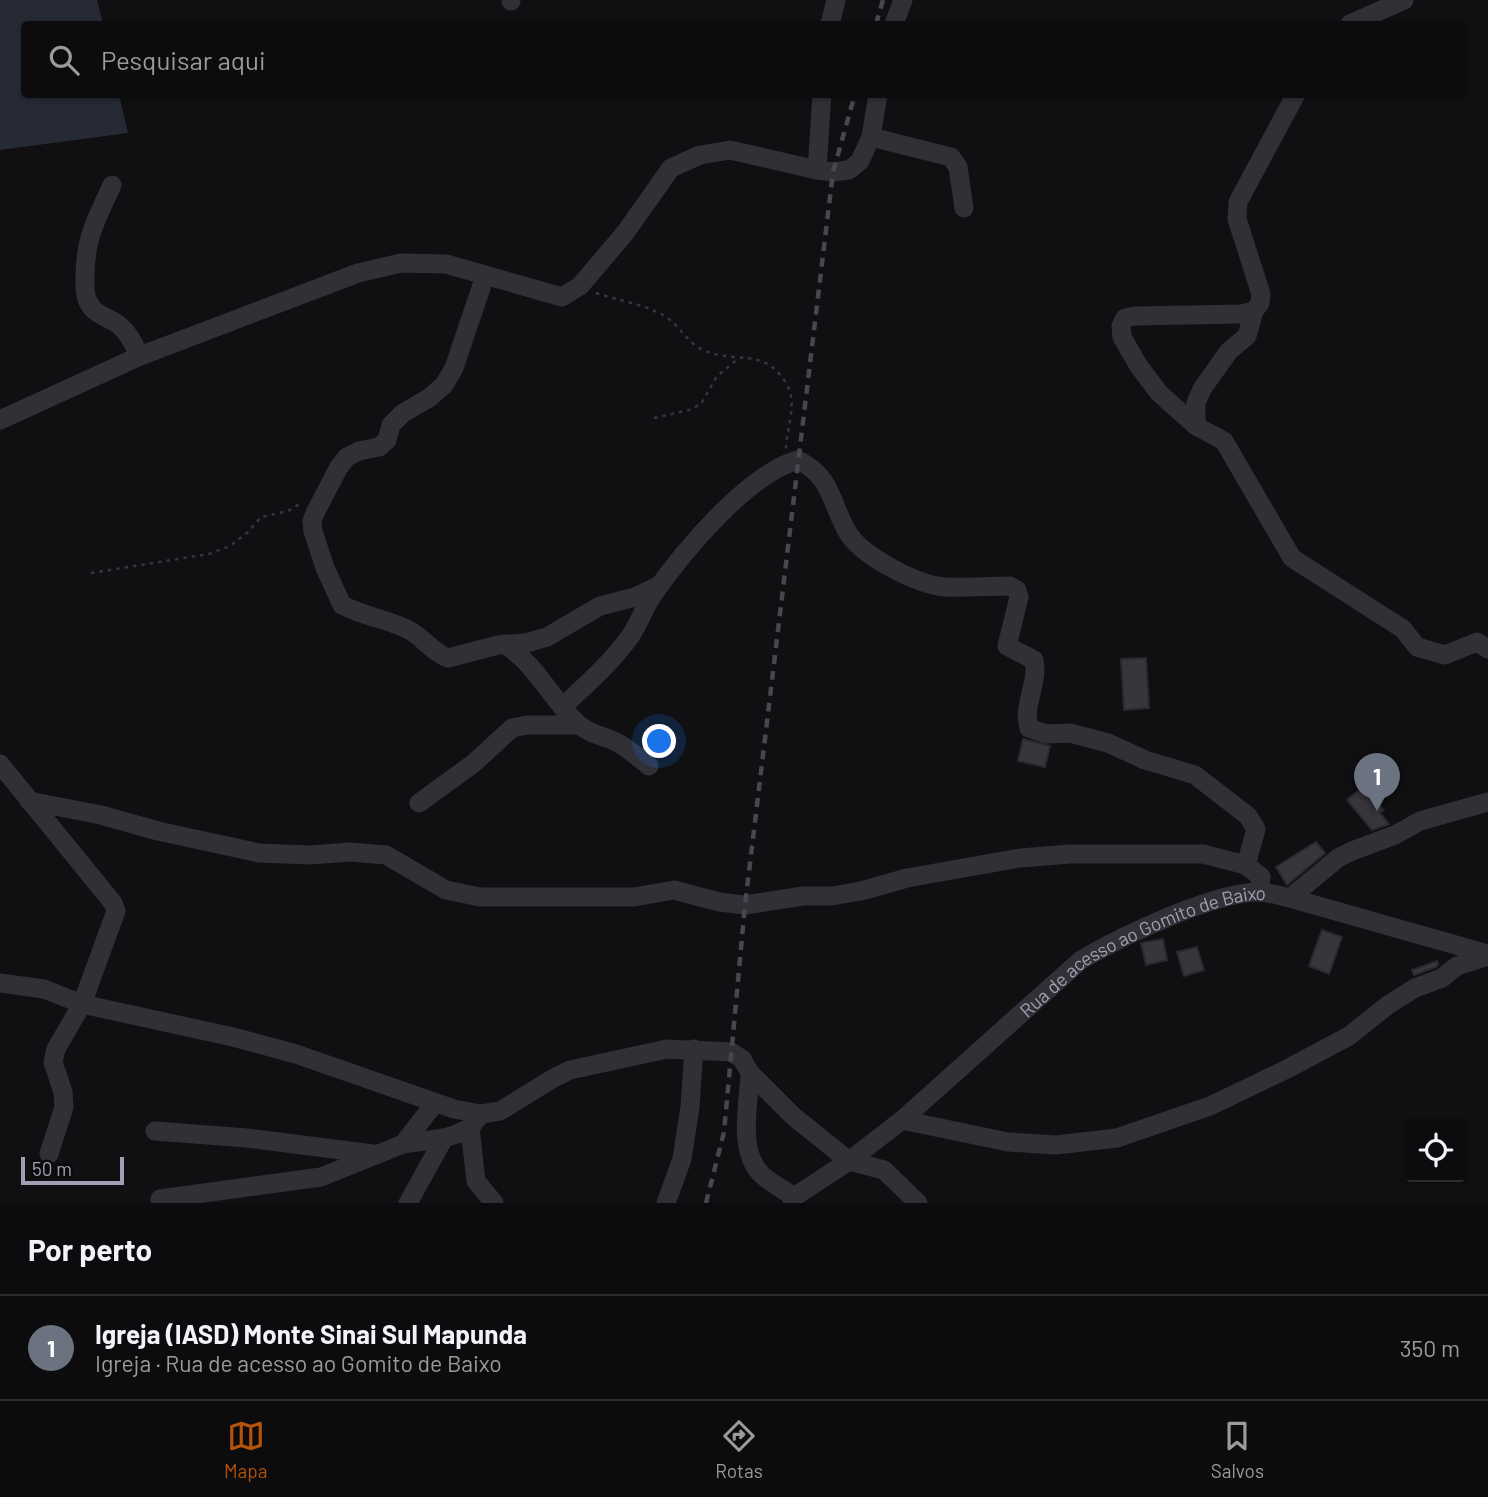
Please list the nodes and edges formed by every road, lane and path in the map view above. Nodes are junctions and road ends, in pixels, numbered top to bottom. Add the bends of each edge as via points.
1 (836, 0) edge
2 (903, 0) edge
3 (1404, 0) edge
4 (831, 21) edge
5 (895, 21) edge
6 (1357, 21) edge
7 (822, 98) edge
8 (877, 98) edge
9 (1294, 98) edge
10 (871, 137) junction
11 (817, 170) junction
12 (112, 185) dead end
13 (964, 208) dead end
14 (485, 276) junction
15 (580, 286) junction
16 (1254, 311) junction
17 (140, 356) junction
18 (738, 359) junction
19 (654, 418) dead end
20 (0, 420) edge
21 (1196, 426) junction
22 (786, 463) junction
23 (324, 497) junction
24 (91, 573) dead end
25 (660, 586) junction
26 (504, 644) junction
27 (1488, 649) edge
28 (562, 706) junction
29 (579, 725) junction
30 (649, 766) dead end
31 (3, 776) edge
32 (29, 802) junction
33 (1488, 802) edge
34 (419, 803) dead end
35 (1246, 864) junction
36 (1259, 892) junction
37 (1290, 898) junction
38 (1488, 955) edge
39 (0, 983) edge
40 (82, 1004) junction
41 (694, 1049) junction
42 (750, 1073) junction
43 (435, 1103) junction
44 (902, 1120) junction
45 (475, 1121) junction
46 (155, 1131) dead end
47 (444, 1138) junction
48 (403, 1144) junction
49 (50, 1154) dead end
50 (377, 1154) junction
51 (849, 1161) junction
52 (160, 1199) dead end
53 (793, 1200) edge
54 (408, 1203) edge
55 (494, 1203) edge
56 (666, 1203) edge
57 (918, 1203) edge

1 - 4 street
2 - 5 street
3 - 6 street
7 - 11 street
8 - 10 street
9 - 16 street via 1238,202 1237,219 1261,294
10 - 11 street via 860,161 849,170
10 - 13 street via 951,158 958,167
11 - 15 street via 730,150 700,155 671,168
12 - 17 street via 88,238 85,294 96,313 126,332
14 - 15 street via 562,297
14 - 17 street via 446,264 391,265 358,273
14 - 23 street via 444,386 403,413 379,447 347,457
15 - 18 path via 663,315 701,349
16 - 21 street via 1247,336 1229,351 1202,389 1196,403
16 - 21 street via 1125,318 1122,337 1138,365 1159,393
17 - 20 street
18 - 19 path via 717,376 701,404
18 - 22 path via 747,356 773,365 789,388
21 - 27 street via 1224,441 1292,558 1402,629 1417,647 1445,655 1477,642
22 - 25 street via 732,503
22 - 35 street via 798,460 813,467 828,487 849,534 884,565 943,587 1010,586 1017,590 1007,646 1034,660 1026,719 1029,728 1108,743 1195,775 1248,816 1256,829
23 - 24 path via 261,517 230,546 209,554
23 - 26 street via 312,522 313,531 342,606 407,629 448,658
25 - 26 street via 600,606 547,637
25 - 28 street via 631,636 602,671
26 - 28 street via 533,668
28 - 29 street
29 - 30 street via 592,735 616,742
29 - 34 street via 512,728 474,764
31 - 32 street
32 - 35 street via 259,853 386,855 446,890 481,897 634,897 674,890 745,905 832,896 1020,858 1203,854
32 - 40 street via 116,911
33 - 37 street via 1420,821 1352,851
35 - 36 street via 1261,877
36 - 37 street, Rua de acesso ao Gomito de Baixo
36 - 44 street, Rua de acesso ao Gomito de Baixo via 1193,908 1081,960
37 - 38 street, Rua de acesso ao Gomito de Baixo
38 - 44 street via 1415,988 1349,1036 1287,1069 1210,1106 1117,1138 1056,1145 1008,1142
39 - 40 street via 44,989
40 - 43 street via 296,1054
40 - 49 street via 53,1062 64,1107
41 - 42 street via 731,1052
41 - 45 street via 667,1049 570,1070
41 - 56 street via 682,1159
42 - 51 street via 793,1116
42 - 53 street via 747,1142 752,1160
43 - 45 street
43 - 48 street
44 - 51 street, Rua de acesso ao Gomito de Baixo
45 - 47 street
45 - 55 street via 476,1181
46 - 50 street
47 - 48 street
47 - 54 street
48 - 50 street
50 - 52 street via 321,1177
51 - 53 street, Rua de acesso ao Gomito de Baixo
51 - 57 street via 884,1170

